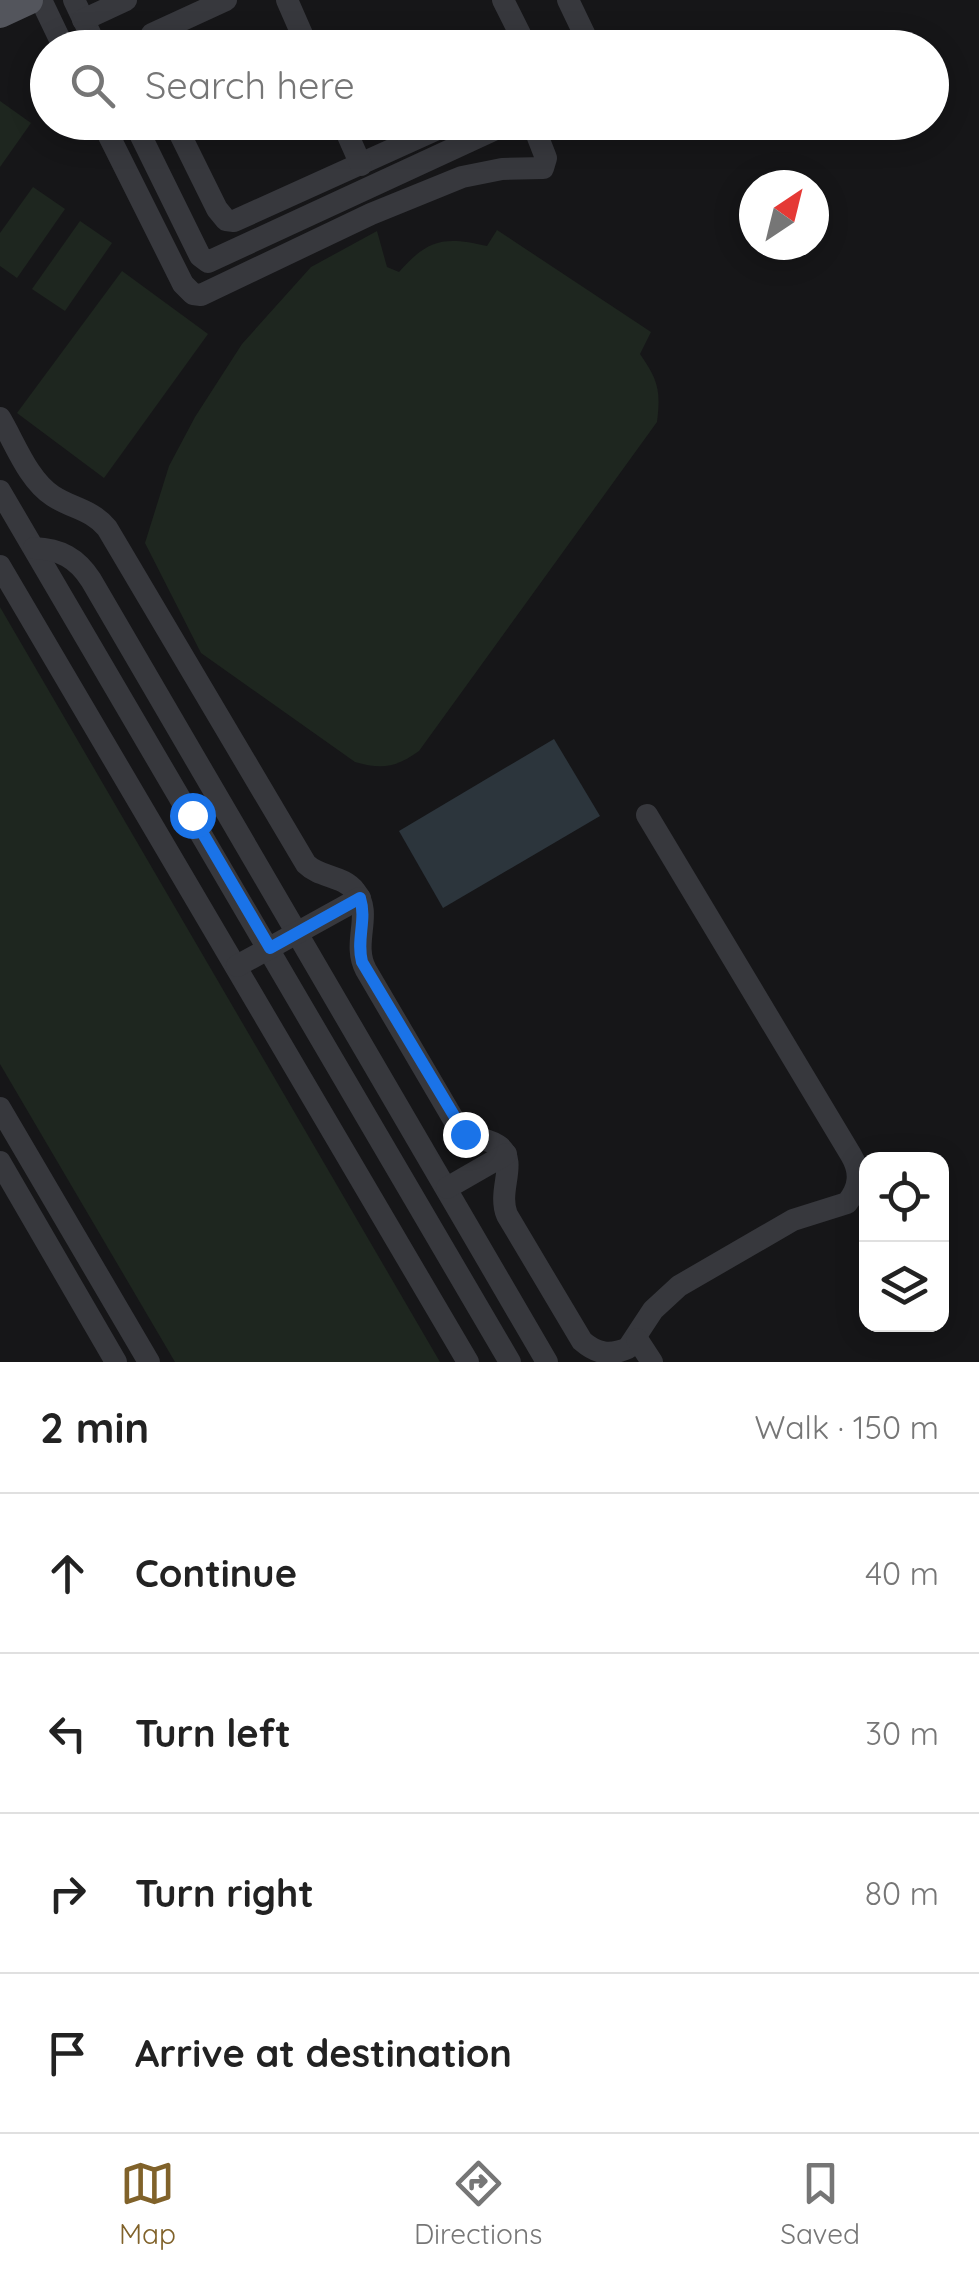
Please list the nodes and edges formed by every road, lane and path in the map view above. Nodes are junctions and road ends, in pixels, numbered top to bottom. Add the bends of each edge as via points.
1 (28, 0) edge
2 (41, 0) edge
3 (126, 0) edge
4 (226, 0) edge
5 (287, 0) edge
6 (504, 0) edge
7 (568, 0) edge
8 (78, 10) edge
9 (0, 13) edge
10 (55, 30) edge
11 (161, 30) edge
12 (300, 30) edge
13 (518, 30) edge
14 (582, 30) edge
15 (111, 140) edge
16 (143, 140) edge
17 (183, 140) edge
18 (350, 140) edge
19 (414, 140) edge
20 (472, 140) edge
21 (539, 140) edge
22 (360, 165) junction
23 (0, 418) edge
24 (0, 491) edge
25 (34, 548) junction
26 (0, 566) edge
27 (647, 815) dead end
28 (360, 898) junction
29 (299, 932) junction
30 (270, 948) junction
31 (237, 966) junction
32 (0, 1108) edge
33 (506, 1154) junction
34 (0, 1162) edge
35 (447, 1188) junction
36 (637, 1339) junction
37 (116, 1362) edge
38 (149, 1362) edge
39 (468, 1362) edge
40 (510, 1362) edge
41 (547, 1362) edge
42 (652, 1362) edge

1 - 9 main road
2 - 10 street
3 - 8 street
4 - 11 street
5 - 12 street
6 - 13 street
7 - 14 street
15 - 21 street via 183,284 201,296 462,177 543,168
16 - 20 street via 208,262
17 - 22 street via 217,209 234,222
18 - 22 street
19 - 22 street
23 - 28 street via 41,486 107,528 306,864 348,884
24 - 25 street
25 - 29 street via 61,552 84,568
25 - 30 street
26 - 31 street
27 - 36 street via 841,1138 858,1185 847,1203 793,1220 679,1286
28 - 29 street
28 - 33 street via 359,953 366,970 458,1127
29 - 30 street
29 - 35 street
30 - 31 street
30 - 40 street
31 - 39 street
32 - 38 street
33 - 35 street
33 - 36 street via 507,1216 582,1340 616,1353
34 - 37 street
35 - 41 street
36 - 42 street

